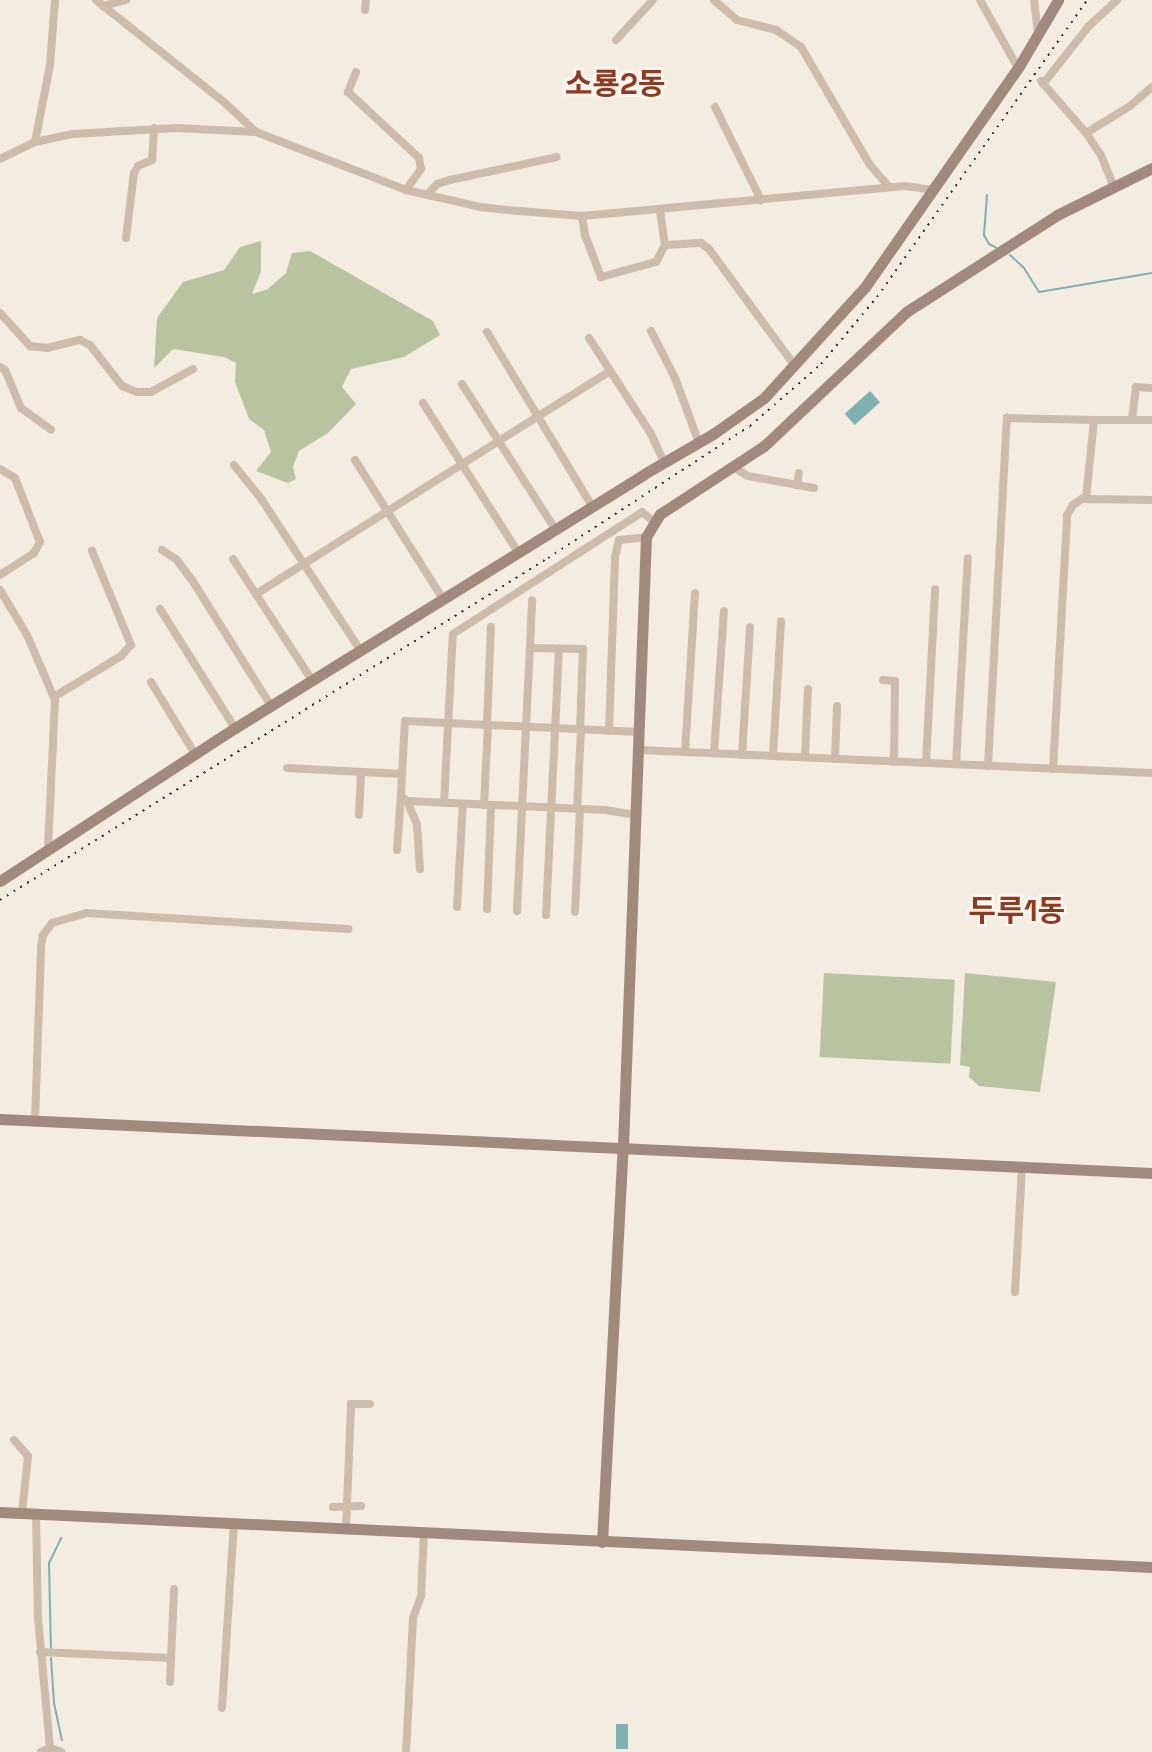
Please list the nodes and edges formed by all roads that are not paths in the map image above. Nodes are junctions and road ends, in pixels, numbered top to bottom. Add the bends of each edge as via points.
1 (55, 0) edge
2 (126, 0) edge
3 (653, 0) edge
4 (714, 0) edge
5 (980, 0) edge
6 (1034, 0) edge
7 (1058, 0) edge
8 (1117, 0) edge
9 (100, 3) edge
10 (1038, 33) junction
11 (616, 40) dead end
12 (1018, 68) junction
13 (356, 72) dead end
14 (1152, 87) edge
15 (715, 107) dead end
16 (154, 128) junction
17 (256, 132) junction
18 (1086, 133) junction
19 (35, 142) junction
20 (557, 157) dead end
21 (0, 159) edge
22 (1152, 168) edge
23 (1113, 184) junction
24 (889, 187) junction
25 (406, 190) junction
26 (933, 190) junction
27 (428, 194) junction
28 (761, 200) junction
29 (660, 210) junction
30 (582, 216) junction
31 (126, 238) dead end
32 (665, 245) junction
33 (0, 313) edge
34 (651, 331) dead end
35 (487, 332) dead end
36 (589, 338) dead end
37 (795, 366) junction
38 (0, 367) edge
39 (193, 369) dead end
40 (609, 372) junction
41 (462, 384) dead end
42 (1152, 388) edge
43 (423, 403) dead end
44 (536, 418) junction
45 (1132, 419) junction
46 (1094, 420) junction
47 (1152, 420) edge
48 (51, 430) dead end
49 (500, 441) junction
50 (699, 443) junction
51 (355, 460) dead end
52 (664, 462) junction
53 (234, 465) dead end
54 (463, 465) junction
55 (733, 467) junction
56 (0, 469) edge
57 (799, 473) dead end
58 (797, 485) junction
59 (814, 488) dead end
60 (1086, 498) junction
61 (1152, 500) edge
62 (592, 506) junction
63 (388, 512) junction
64 (654, 522) junction
65 (555, 529) junction
66 (646, 537) junction
67 (162, 550) dead end
68 (92, 551) dead end
69 (518, 552) junction
70 (968, 558) dead end
71 (233, 559) dead end
72 (303, 564) junction
73 (0, 575) edge
74 (935, 589) dead end
75 (0, 590) edge
76 (695, 593) dead end
77 (256, 594) junction
78 (443, 599) junction
79 (532, 600) dead end
80 (160, 609) dead end
81 (724, 611) dead end
82 (781, 621) dead end
83 (491, 627) dead end
84 (750, 627) dead end
85 (530, 648) junction
86 (559, 648) junction
87 (360, 650) junction
88 (312, 680) junction
89 (883, 680) dead end
90 (151, 682) dead end
91 (808, 689) dead end
92 (54, 697) junction
93 (271, 706) junction
94 (837, 706) dead end
95 (446, 723) junction
96 (488, 725) junction
97 (526, 727) junction
98 (235, 728) junction
99 (556, 728) junction
100 (580, 730) junction
101 (609, 731) junction
102 (639, 732) junction
103 (639, 750) junction
104 (685, 752) junction
105 (714, 753) junction
106 (195, 754) junction
107 (742, 755) junction
108 (773, 756) junction
109 (805, 757) junction
110 (835, 759) junction
111 (894, 762) junction
112 (926, 763) junction
113 (956, 764) junction
114 (988, 766) junction
115 (287, 768) dead end
116 (1053, 769) junction
117 (361, 772) junction
118 (1152, 773) edge
119 (402, 774) junction
120 (404, 798) junction
121 (444, 803) junction
122 (463, 804) junction
123 (487, 805) junction
124 (523, 807) junction
125 (551, 808) junction
126 (579, 809) junction
127 (359, 815) dead end
128 (636, 815) junction
129 (48, 849) junction
130 (397, 850) dead end
131 (420, 869) dead end
132 (0, 881) edge
133 (457, 907) dead end
134 (487, 909) dead end
135 (517, 911) dead end
136 (575, 912) dead end
137 (546, 915) dead end
138 (349, 929) dead end
139 (0, 1119) edge
140 (35, 1121) junction
141 (623, 1146) junction
142 (1022, 1167) junction
143 (1152, 1173) edge
144 (1015, 1292) dead end
145 (370, 1404) dead end
146 (14, 1440) dead end
147 (361, 1506) dead end
148 (333, 1507) dead end
149 (347, 1508) junction
150 (0, 1512) edge
151 (22, 1513) junction
152 (36, 1514) junction
153 (234, 1523) junction
154 (346, 1529) junction
155 (424, 1533) junction
156 (602, 1542) junction
157 (1152, 1567) edge
158 (174, 1589) dead end
159 (47, 1652) junction
160 (171, 1658) junction
161 (170, 1682) dead end
162 (222, 1708) dead end
163 (45, 1750) edge
164 (61, 1752) edge
165 (406, 1752) edge

1 - 19 street via 52,52
2 - 9 street
3 - 11 street
4 - 24 street via 737,20 776,30 801,47 870,165
5 - 12 street
6 - 10 street
7 - 10 street
8 - 18 street via 1042,82
9 - 17 street
10 - 12 street
12 - 26 street
13 - 25 street via 348,92 419,158 421,169
14 - 18 street
15 - 28 street
16 - 17 street
16 - 19 street
16 - 31 street via 152,160 134,173
17 - 25 street
18 - 23 street
19 - 21 street
20 - 27 street via 450,180
22 - 23 street
23 - 55 street via 906,312 764,446
24 - 26 street
24 - 28 street
25 - 27 street
26 - 37 street via 865,287
27 - 30 street via 480,207
28 - 29 street
29 - 30 street
29 - 32 street
30 - 32 street via 601,277 656,262
32 - 37 street via 701,243 709,249
33 - 39 street via 38,349 68,341 90,345 122,386 137,392 159,389
34 - 50 street
35 - 44 street
36 - 40 street
37 - 50 street via 764,398
38 - 48 street via 21,408
40 - 44 street
40 - 52 street
41 - 49 street
42 - 45 street via 1136,387
43 - 54 street
44 - 49 street
44 - 62 street
45 - 46 street
45 - 47 street
46 - 60 street
46 - 114 street via 1007,418
49 - 54 street
49 - 65 street
50 - 52 street
51 - 63 street
52 - 62 street
53 - 72 street
54 - 63 street
54 - 69 street
55 - 58 street via 748,476
55 - 64 street
56 - 73 street via 15,478 40,542 34,553
57 - 58 street
58 - 59 street
60 - 61 street
60 - 116 street via 1067,515
62 - 65 street
63 - 72 street
63 - 78 street
64 - 66 street
64 - 95 street via 642,512 453,634
65 - 69 street
66 - 101 street via 619,540 615,557
66 - 102 street
67 - 93 street via 192,580
68 - 92 street via 131,645
69 - 78 street
70 - 113 street
71 - 77 street
72 - 77 street
72 - 87 street
74 - 112 street
75 - 92 street
76 - 104 street
77 - 88 street
78 - 87 street
79 - 85 street
80 - 98 street
81 - 105 street
82 - 108 street
83 - 96 street
84 - 107 street
85 - 86 street
85 - 97 street
86 - 99 street
86 - 100 street via 583,649
87 - 88 street
88 - 93 street
89 - 111 street via 895,681
90 - 106 street
91 - 109 street
92 - 129 street via 57,723
93 - 98 street
94 - 110 street
95 - 96 street
95 - 119 street via 405,721
95 - 121 street
96 - 97 street
96 - 123 street
97 - 99 street
97 - 124 street
98 - 106 street
99 - 100 street
99 - 125 street
100 - 101 street
100 - 126 street
101 - 102 street
102 - 103 street
103 - 104 street
103 - 128 street
104 - 105 street
105 - 107 street
106 - 129 street
107 - 108 street
108 - 109 street
109 - 110 street
110 - 111 street
111 - 112 street
112 - 113 street
113 - 114 street
114 - 116 street
115 - 117 street
116 - 118 street
117 - 119 street
117 - 127 street
119 - 120 street
120 - 121 street
120 - 130 street
120 - 131 street via 417,824
121 - 122 street
122 - 123 street
122 - 133 street
123 - 124 street
123 - 134 street
124 - 125 street
124 - 135 street
125 - 126 street
125 - 137 street
126 - 128 street
126 - 136 street
128 - 141 street
129 - 132 street
138 - 140 street via 86,913 52,923 41,946
139 - 140 street
140 - 141 street
141 - 142 street
141 - 156 street
142 - 143 street
142 - 144 street
145 - 149 street via 351,1402
146 - 151 street via 28,1456
147 - 149 street
148 - 149 street
149 - 154 street
150 - 151 street
151 - 152 street
152 - 153 street
152 - 159 street
153 - 154 street
153 - 162 street
154 - 155 street
155 - 156 street
155 - 165 street via 421,1596 413,1618
156 - 157 street
158 - 160 street
159 - 160 street
159 - 163 street
160 - 161 street
163 - 164 street

